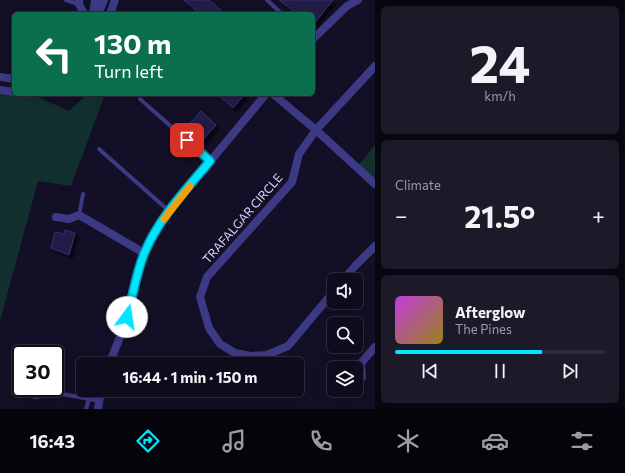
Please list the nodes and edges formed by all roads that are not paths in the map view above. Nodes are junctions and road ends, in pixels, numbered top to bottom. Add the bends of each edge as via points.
1 (66, 0) edge
2 (95, 0) edge
3 (104, 0) edge
4 (115, 0) edge
5 (267, 0) edge
6 (358, 0) edge
7 (79, 2) edge
8 (83, 12) edge
9 (93, 12) edge
10 (99, 12) edge
11 (111, 12) edge
12 (280, 12) edge
13 (315, 37) edge
14 (375, 66) edge
15 (0, 77) edge
16 (12, 79) edge
17 (0, 90) edge
18 (12, 92) edge
19 (262, 96) edge
20 (275, 96) edge
21 (140, 98) dead end
22 (316, 130) junction
23 (99, 149) dead end
24 (210, 161) junction
25 (375, 184) edge
26 (83, 194) dead end
27 (169, 211) junction
28 (79, 215) junction
29 (56, 217) dead end
30 (375, 246) edge
31 (144, 253) junction
32 (350, 273) edge
33 (327, 299) edge
34 (375, 347) edge
35 (112, 357) edge
36 (363, 361) edge
37 (64, 394) edge
38 (89, 399) junction
39 (98, 405) edge
40 (86, 409) edge

1 - 7 lane
2 - 9 street
3 - 10 street
4 - 11 street
5 - 12 lane
6 - 13 street via 347,6
7 - 8 street
14 - 22 street, TRAFALGAR CIRCLE
15 - 16 street
17 - 18 street
19 - 24 street
20 - 22 street
21 - 24 lane
22 - 25 street
22 - 33 street, TRAFALGAR CIRCLE via 299,154 292,182 207,277 200,297 208,328 220,344 235,354 251,356 267,355 288,346
23 - 27 lane
24 - 27 street
26 - 28 lane
27 - 31 street
28 - 29 street via 69,219
28 - 31 street
30 - 32 street
31 - 35 street via 124,327
34 - 36 street
37 - 38 lane
38 - 39 lane
38 - 40 lane

